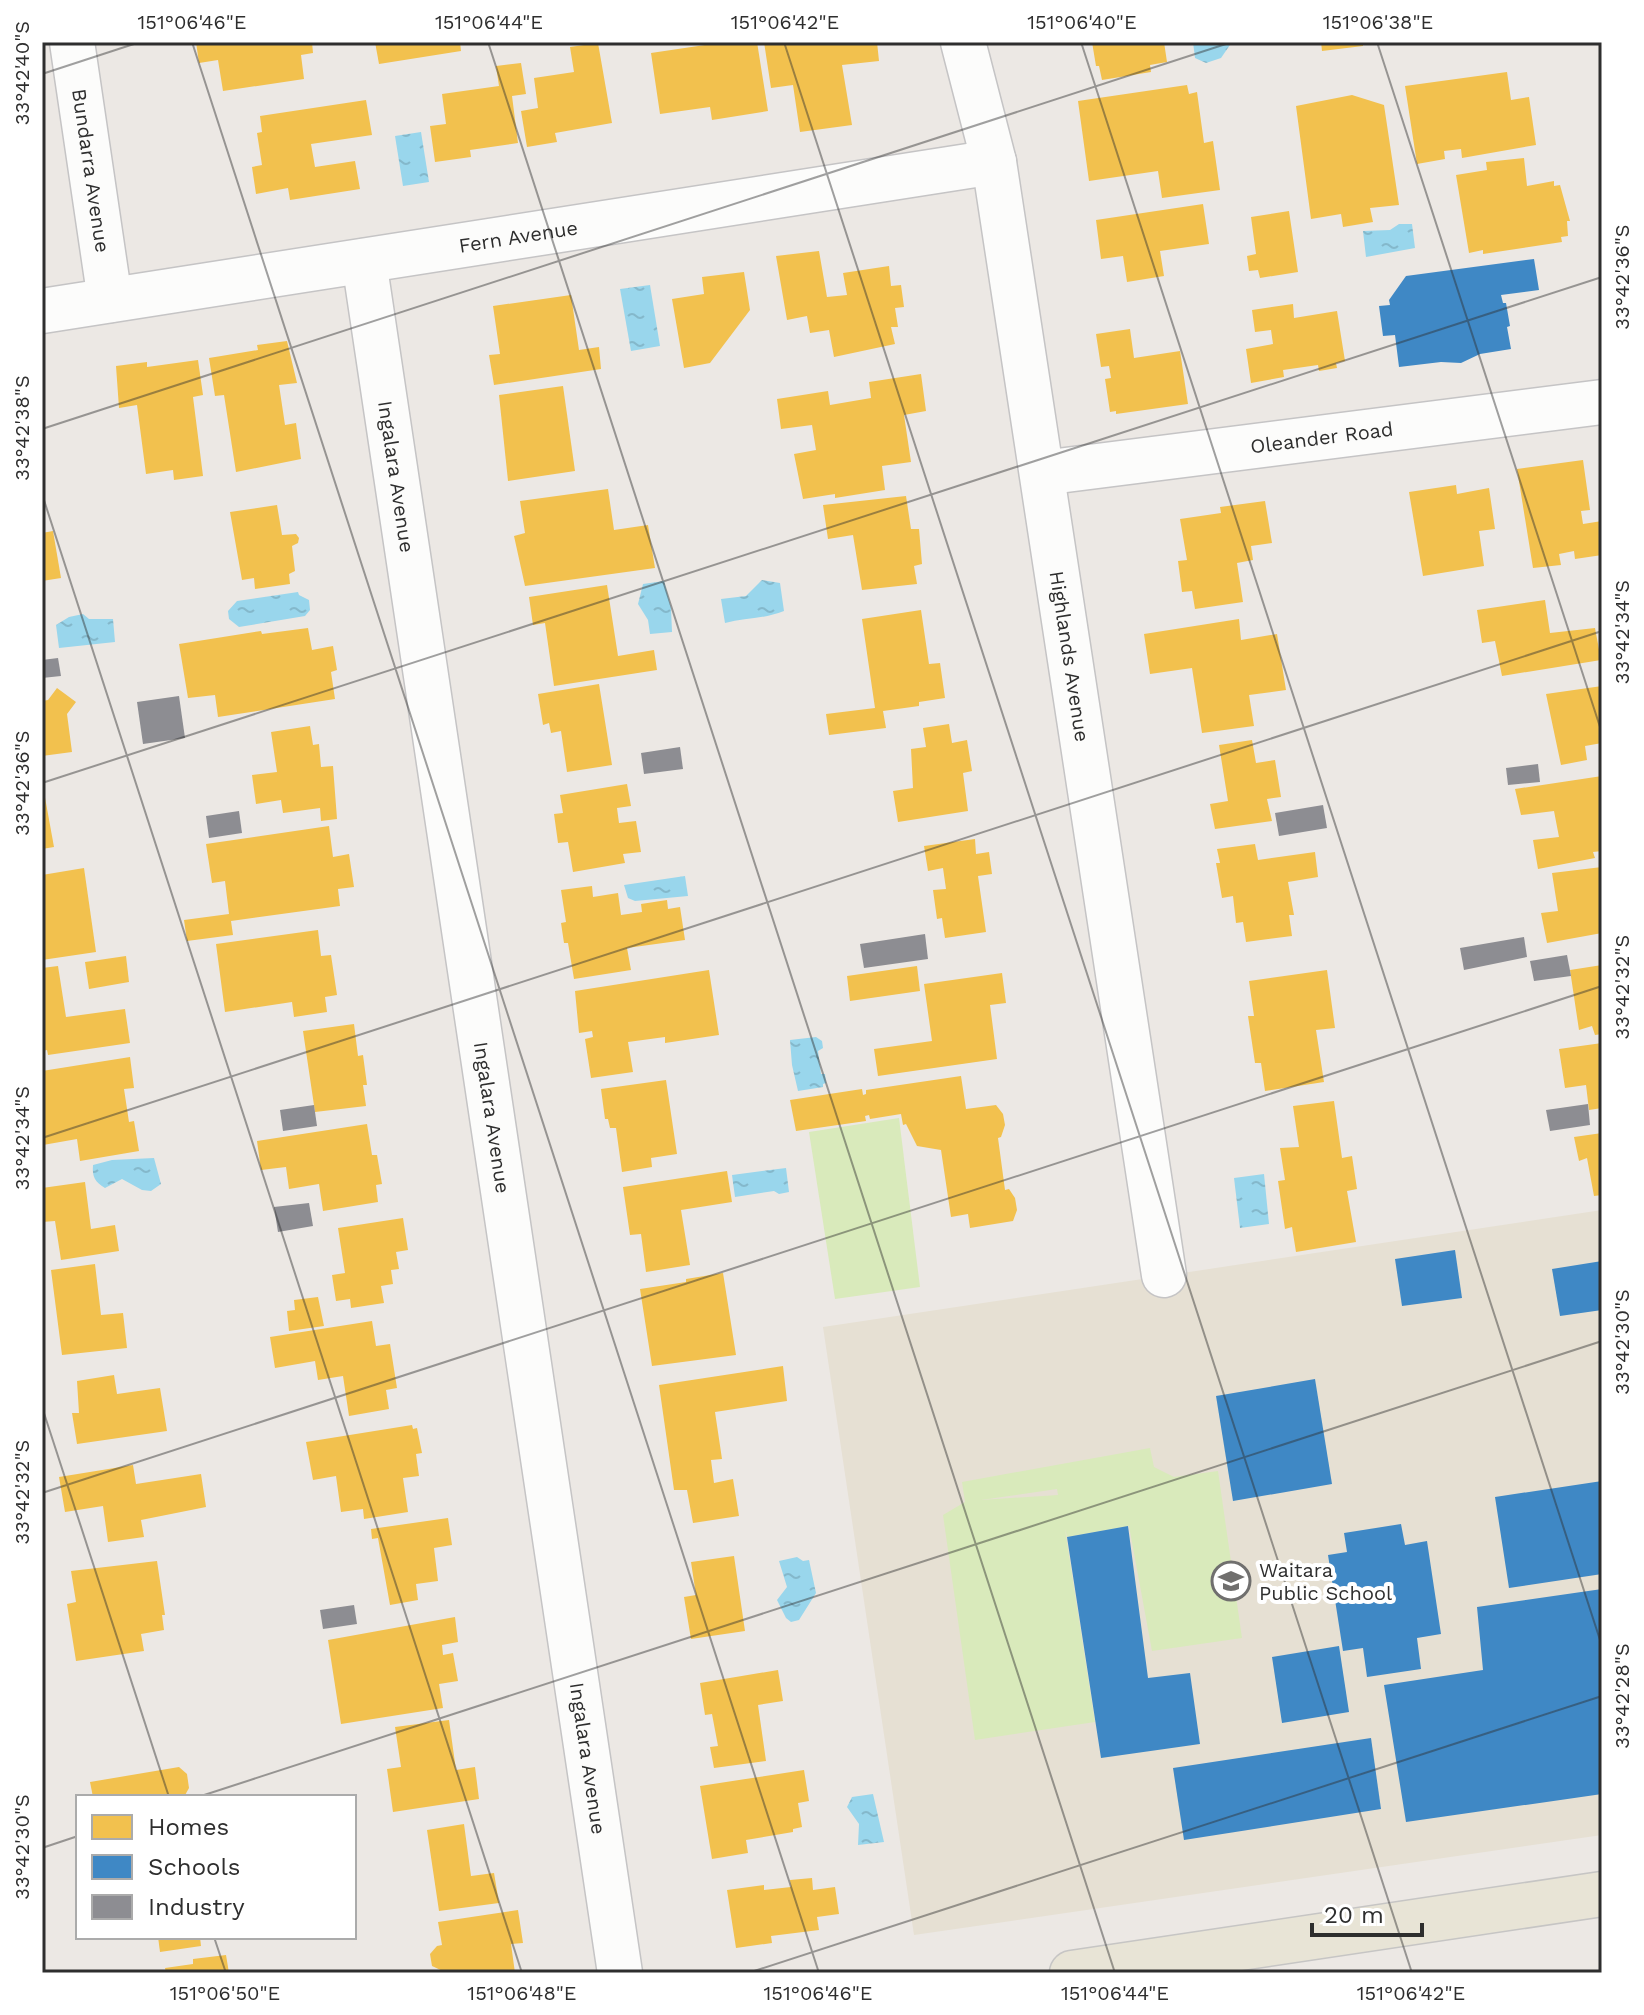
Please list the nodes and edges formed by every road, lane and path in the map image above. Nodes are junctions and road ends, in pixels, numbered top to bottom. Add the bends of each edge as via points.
1 (72, 42) edge
2 (963, 42) edge
3 (994, 162) junction
4 (364, 261) junction
5 (110, 300) junction
6 (42, 311) edge
7 (1602, 402) edge
8 (1042, 473) junction
9 (1164, 1275) dead end
10 (1602, 1894) edge
11 (620, 1973) edge
12 (1072, 1973) edge

1 - 5 street, Bundarra Avenue
2 - 3 street, Highlands Avenue
3 - 4 street, Fern Avenue
3 - 8 street, Highlands Avenue
4 - 5 street, Fern Avenue
4 - 11 street, Ingalara Avenue
5 - 6 street, Fern Avenue
7 - 8 street, Oleander Road
8 - 9 street, Highlands Avenue
10 - 12 main road

